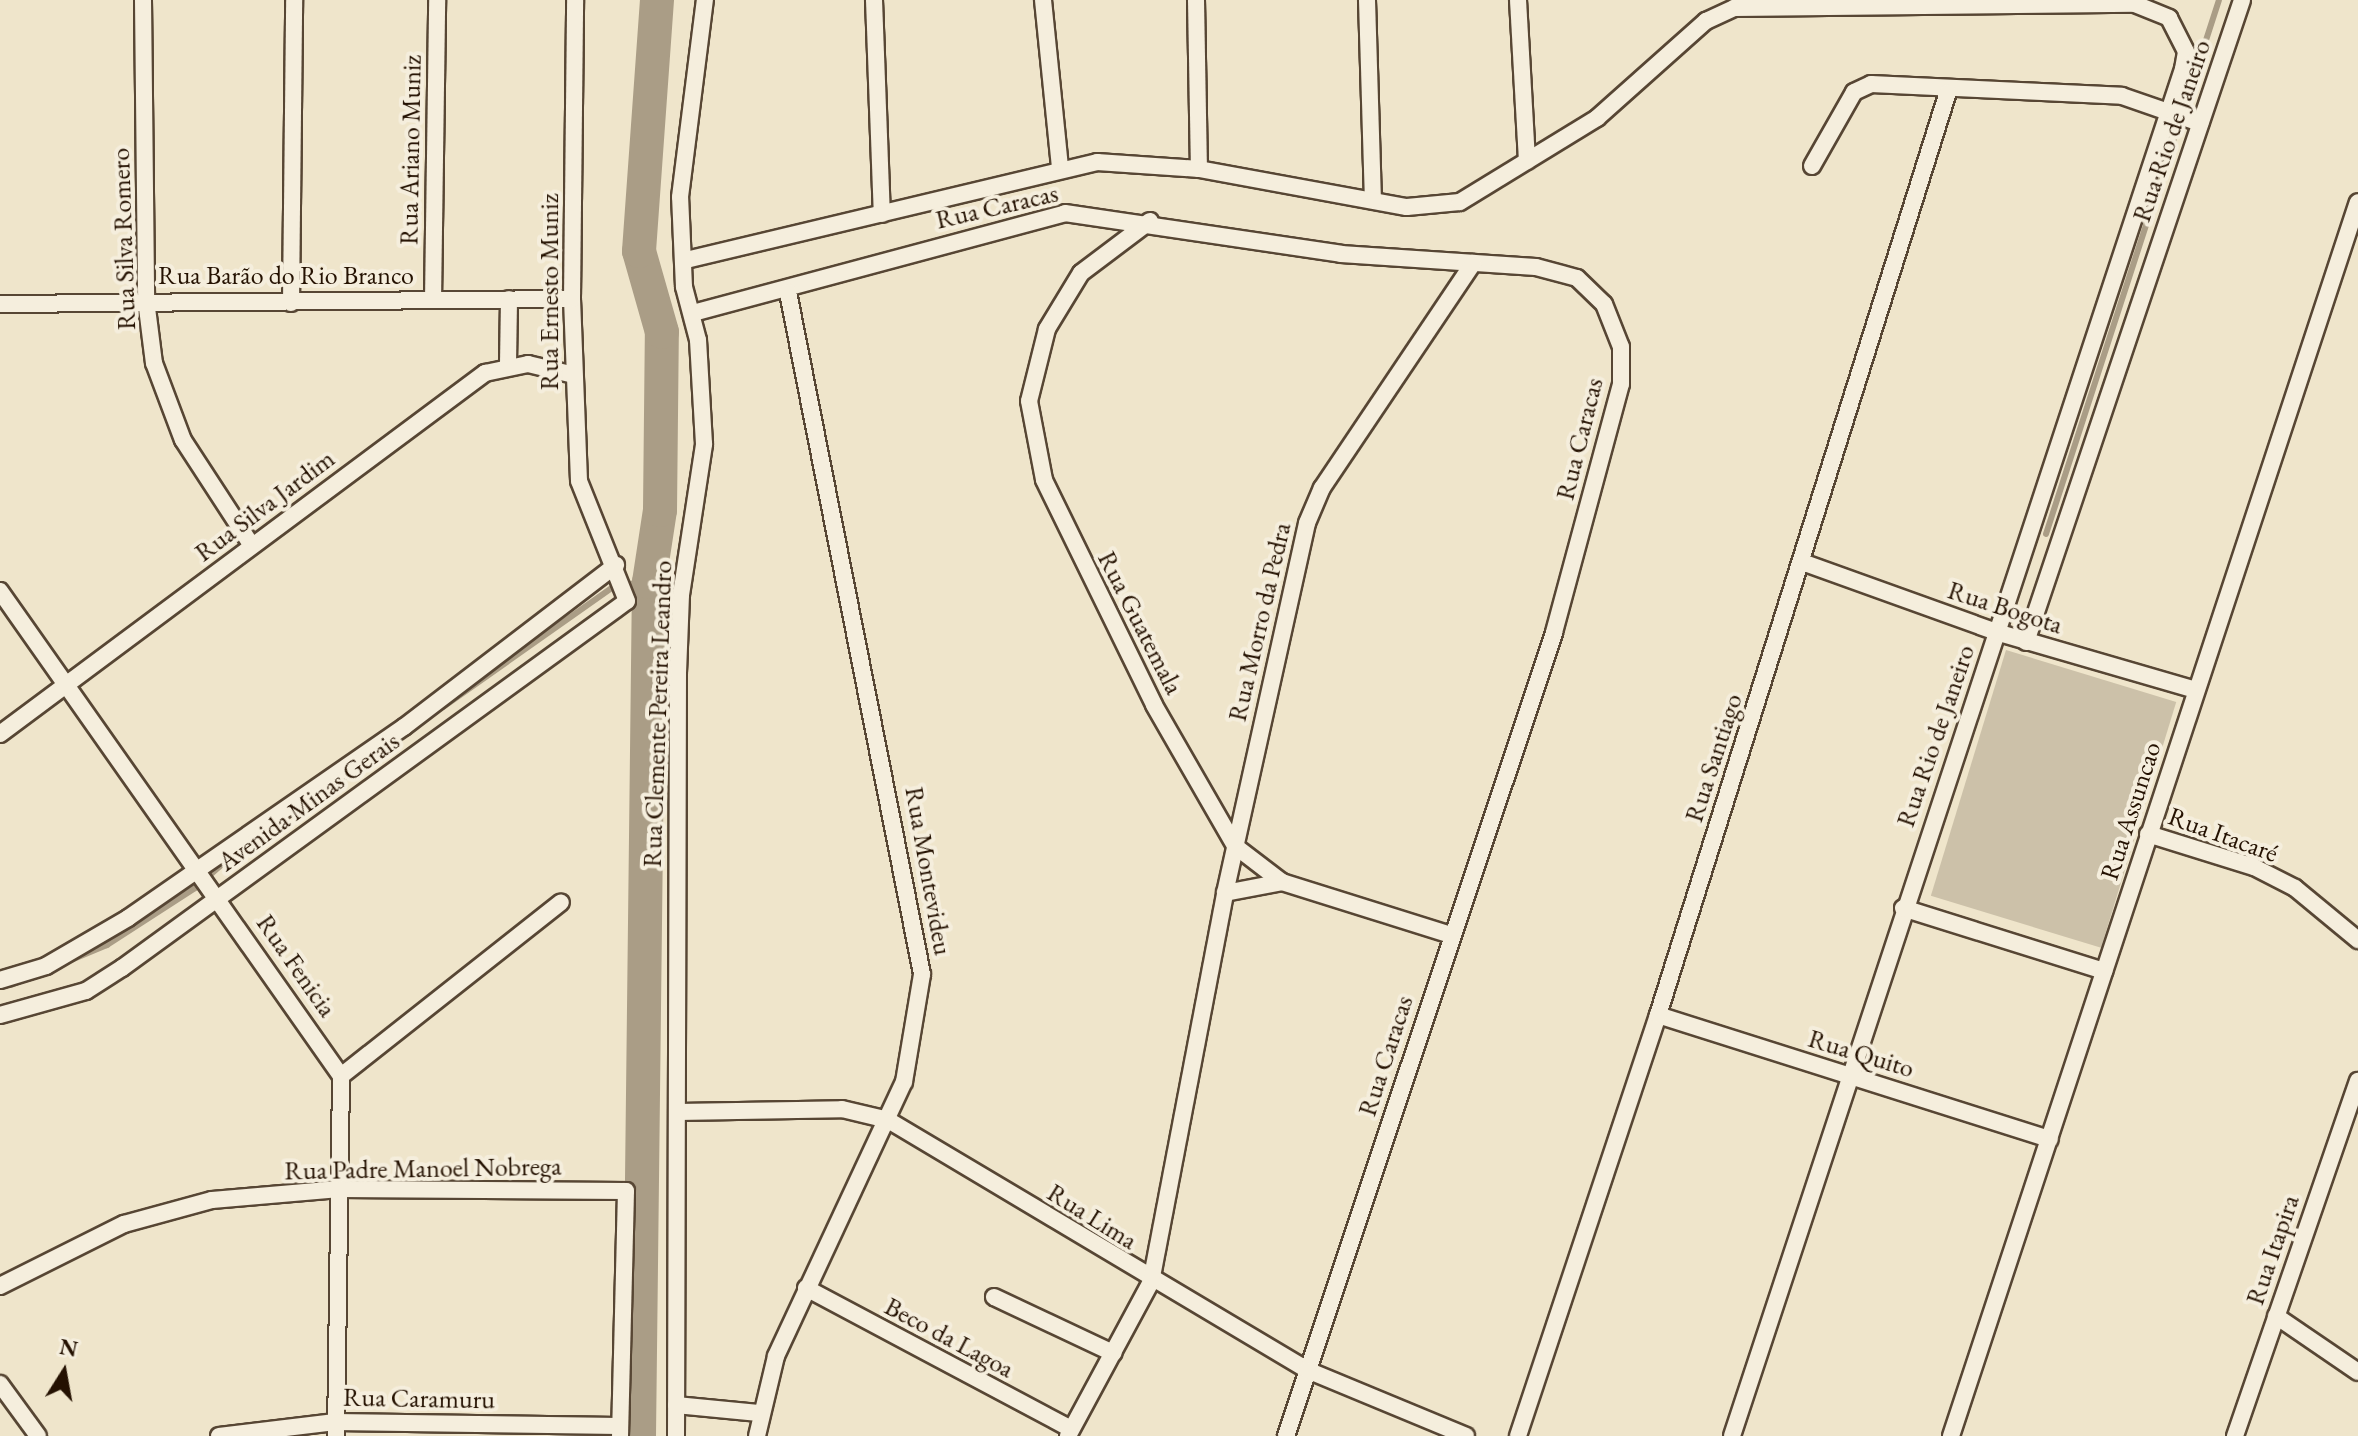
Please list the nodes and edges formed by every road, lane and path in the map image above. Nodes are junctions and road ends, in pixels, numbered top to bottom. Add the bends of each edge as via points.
1 (143, 0) edge
2 (294, 0) edge
3 (437, 0) edge
4 (575, 0) edge
5 (705, 0) edge
6 (874, 0) edge
7 (1043, 0) edge
8 (1196, 0) edge
9 (1367, 0) edge
10 (1518, 0) edge
11 (2242, 0) edge
12 (2069, 3) edge
13 (1733, 4) edge
14 (1855, 4) edge
15 (1948, 92) junction
16 (2170, 111) junction
17 (2197, 122) junction
18 (1527, 161) junction
19 (1812, 166) dead end
20 (1060, 168) junction
21 (1199, 169) junction
22 (1373, 200) junction
23 (2358, 202) edge
24 (882, 214) junction
25 (1150, 221) junction
26 (686, 260) junction
27 (1473, 263) junction
28 (788, 292) junction
29 (509, 299) junction
30 (572, 299) junction
31 (146, 300) junction
32 (433, 300) junction
33 (291, 303) junction
34 (0, 304) edge
35 (693, 313) junction
36 (508, 364) junction
37 (574, 375) junction
38 (252, 546) junction
39 (1802, 562) junction
40 (619, 570) junction
41 (0, 591) edge
42 (628, 596) joint
43 (1996, 632) junction
44 (2026, 642) junction
45 (67, 684) junction
46 (2196, 690) junction
47 (0, 734) edge
48 (2148, 834) junction
49 (1235, 846) junction
50 (201, 873) junction
51 (1282, 882) junction
52 (1225, 893) junction
53 (217, 895) junction
54 (561, 902) dead end
55 (1903, 908) junction
56 (1451, 935) junction
57 (2358, 940) edge
58 (2104, 971) junction
59 (0, 980) edge
60 (0, 1015) edge
61 (1658, 1015) junction
62 (341, 1076) junction
63 (1851, 1076) junction
64 (2358, 1081) edge
65 (678, 1112) junction
66 (888, 1120) junction
67 (2050, 1139) junction
68 (340, 1189) junction
69 (1151, 1282) junction
70 (0, 1286) edge
71 (806, 1288) junction
72 (994, 1297) dead end
73 (2276, 1316) junction
74 (1113, 1353) junction
75 (1307, 1370) junction
76 (2358, 1372) edge
77 (0, 1384) edge
78 (676, 1405) junction
79 (759, 1413) junction
80 (336, 1429) edge
81 (620, 1431) edge
82 (1070, 1433) edge
83 (38, 1436) edge
84 (219, 1436) edge
85 (676, 1436) edge
86 (757, 1436) edge
87 (1286, 1436) edge
88 (1466, 1436) edge
89 (1518, 1436) edge
90 (1732, 1436) edge
91 (1951, 1436) edge
92 (2235, 1436) edge

1 - 31 street, Rua Silva Romero
2 - 33 street
3 - 32 street, Rua Ariano Muniz
4 - 30 street, Rua Ernesto Muniz
5 - 26 street, Rua Clemente Pereira Leandro via 680,197
6 - 24 street
7 - 20 street
8 - 21 street
9 - 22 street
10 - 18 street
11 - 17 street, Rua Rio de Janeiro
12 - 14 street
12 - 16 street, Rua Rio de Janeiro via 2135,4 2155,11 2180,31 2186,52
13 - 14 street
13 - 18 street via 1706,21 1597,118
15 - 16 street via 2122,96
15 - 19 street via 1861,86
15 - 39 street, Rua Santiago
16 - 17 street
16 - 43 street, Rua Rio de Janeiro
17 - 44 street, Rua Rio de Janeiro
18 - 22 street via 1460,202 1407,207
20 - 21 street via 1124,161
20 - 24 street
21 - 22 street
23 - 46 street, Rua Assuncao
24 - 26 street
25 - 27 street, Rua Caracas via 1341,254
25 - 28 street, Rua Caracas via 1045,215
25 - 49 street, Rua Guatemala via 1109,247 1064,293 1035,364 1031,429 1044,480 1088,575
26 - 35 street, Rua Clemente Pereira Leandro via 684,287
27 - 49 street, Rua Morro da Pedra via 1322,488 1307,523
27 - 56 street, Rua Caracas via 1536,267 1577,278 1604,304 1623,363 1554,633
28 - 35 street, Rua Caracas
28 - 66 street, Rua Montevideu via 920,945 915,1046
29 - 30 street, Rua Barão do Rio Branco
29 - 32 street, Rua Barão do Rio Branco
29 - 36 street
30 - 37 street, Rua Ernesto Muniz
31 - 33 street, Rua Barão do Rio Branco
31 - 34 street, Rua Barão do Rio Branco
31 - 38 street, Rua Silva Romero via 165,403
32 - 33 street, Rua Barão do Rio Branco
35 - 65 street, Rua Clemente Pereira Leandro via 704,444 681,595
36 - 37 street
36 - 38 street, Rua Silva Jardim via 464,387
37 - 40 street, Rua Ernesto Muniz via 579,481
38 - 45 street, Rua Silva Jardim
39 - 43 street, Rua Bogota
39 - 61 street, Rua Santiago
40 - 42 street, Rua Ernesto Muniz
40 - 50 street, Avenida Minas Gerais
41 - 45 street, Rua Fenicia
42 - 53 street, Avenida Minas Gerais
43 - 44 street, Rua Bogota
43 - 55 street, Rua Rio de Janeiro
44 - 46 street, Rua Bogota
45 - 47 street, Rua Silva Jardim
45 - 50 street, Rua Fenicia
46 - 48 street, Rua Assuncao
48 - 57 street, Rua Itacaré via 2268,874
48 - 58 street, Rua Assuncao
49 - 51 street, Rua Guatemala
49 - 52 street, Rua Morro da Pedra
50 - 53 street, Rua Fenicia
50 - 59 street, Avenida Minas Gerais via 85,946
51 - 52 street
51 - 56 street, Rua Guatemala
52 - 69 street, Rua Morro da Pedra
53 - 60 street, Avenida Minas Gerais via 86,991
53 - 62 street, Rua Fenicia
54 - 62 street
55 - 58 street
55 - 63 street, Rua Rio de Janeiro
56 - 75 street, Rua Caracas
58 - 67 street, Rua Assuncao
61 - 63 street, Rua Quito
61 - 89 street, Rua Santiago
62 - 68 street
63 - 67 street, Rua Quito
63 - 90 street, Rua Rio de Janeiro
64 - 73 street, Rua Itapira
65 - 66 street, Rua Lima via 842,1109
65 - 78 street, Rua Clemente Pereira Leandro
66 - 69 street, Rua Lima
66 - 71 street, Rua Montevideu
67 - 91 street, Rua Assuncao
68 - 70 street, Rua Padre Manoel Nobrega via 212,1200 124,1224
68 - 80 street
68 - 81 street, Rua Padre Manoel Nobrega via 626,1191
69 - 74 street, Rua Morro da Pedra
69 - 75 street, Rua Lima
71 - 79 street, Rua Montevideu
71 - 82 street, Beco da Lagoa
72 - 74 street
73 - 76 street
73 - 92 street, Rua Itapira
74 - 82 street, Rua Morro da Pedra
75 - 87 street, Rua Caracas
75 - 88 street, Rua Lima
77 - 83 street
78 - 79 street
78 - 85 street, Rua Clemente Pereira Leandro
79 - 86 street, Rua Montevideu
80 - 81 street, Rua Caramuru
80 - 84 street, Rua Caramuru

